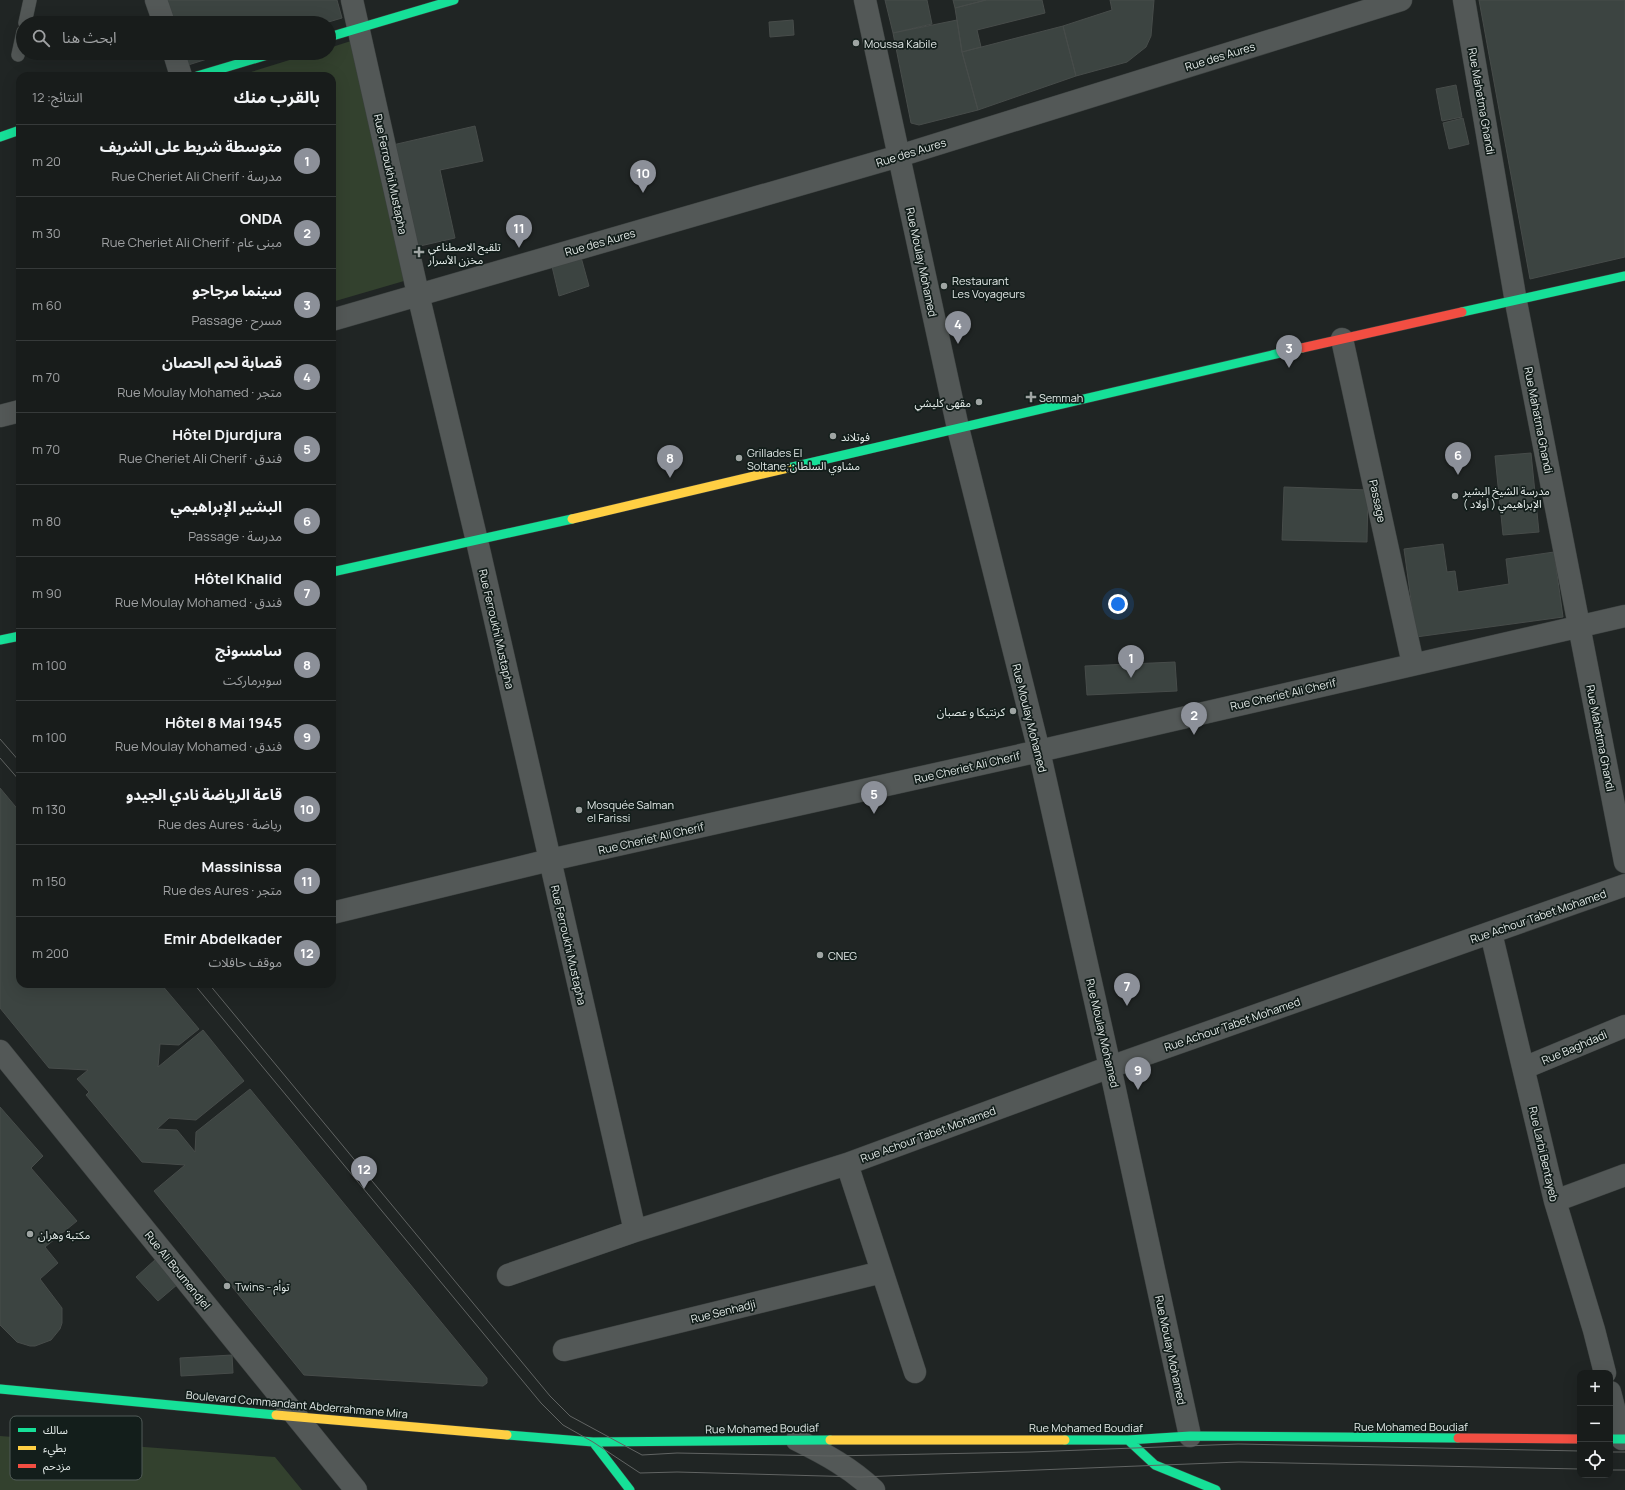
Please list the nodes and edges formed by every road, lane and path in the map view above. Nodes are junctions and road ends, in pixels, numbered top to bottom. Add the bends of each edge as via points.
1 (30, 0) edge
2 (156, 0) edge
3 (352, 0) edge
4 (454, 0) edge
5 (865, 0) edge
6 (1401, 0) edge
7 (1464, 0) edge
8 (27, 16) edge
9 (162, 16) edge
10 (359, 28) junction
11 (336, 35) edge
12 (176, 60) edge
13 (251, 60) edge
14 (180, 72) edge
15 (210, 72) edge
16 (16, 131) edge
17 (0, 137) edge
18 (899, 156) junction
19 (1625, 276) edge
20 (418, 294) junction
21 (1516, 302) junction
22 (336, 319) edge
23 (1342, 339) junction
24 (16, 411) edge
25 (0, 416) edge
26 (958, 428) junction
27 (477, 541) junction
28 (336, 571) edge
29 (1625, 616) edge
30 (1579, 625) junction
31 (16, 637) edge
32 (0, 640) edge
33 (1413, 664) junction
34 (1039, 750) junction
35 (550, 860) junction
36 (1625, 862) edge
37 (1625, 886) edge
38 (336, 912) edge
39 (1491, 933) junction
40 (1625, 1026) edge
41 (0, 1051) edge
42 (1110, 1067) junction
43 (1524, 1068) junction
44 (847, 1164) junction
45 (1625, 1175) edge
46 (1555, 1201) junction
47 (635, 1231) junction
48 (882, 1272) junction
49 (508, 1275) dead end
50 (564, 1350) dead end
51 (1604, 1370) edge
52 (914, 1372) dead end
53 (0, 1389) edge
54 (1613, 1406) edge
55 (298, 1417) junction
56 (1190, 1436) junction
57 (1577, 1439) edge
58 (1619, 1439) edge
59 (797, 1440) junction
60 (1128, 1440) junction
61 (593, 1442) junction
62 (356, 1490) edge
63 (630, 1490) edge
64 (874, 1490) edge
65 (1216, 1490) edge

1 - 8 lane
2 - 9 street
3 - 10 street, Rue Ferroukhi Mustapha
4 - 10 main road
5 - 18 street, Rue Moulay Mohamed
6 - 18 street, Rue des Aures
7 - 21 street, Rue Mahatma Ghandi
10 - 11 main road
10 - 20 street, Rue Ferroukhi Mustapha
12 - 14 street
13 - 15 main road
16 - 17 main road
18 - 20 street, Rue des Aures
18 - 26 street, Rue Moulay Mohamed
19 - 21 main road
20 - 22 street, Rue des Aures
20 - 27 street, Rue Ferroukhi Mustapha
21 - 23 main road
21 - 30 street, Rue Mahatma Ghandi
23 - 26 main road
23 - 33 street, Passage
24 - 25 street
26 - 27 main road
26 - 34 street, Rue Moulay Mohamed
27 - 28 main road
27 - 35 street, Rue Ferroukhi Mustapha
29 - 30 street, Rue Cheriet Ali Cherif
30 - 33 street, Rue Cheriet Ali Cherif
30 - 36 street, Rue Mahatma Ghandi
31 - 32 main road
33 - 34 street, Rue Cheriet Ali Cherif
34 - 35 street, Rue Cheriet Ali Cherif
34 - 42 street, Rue Moulay Mohamed
35 - 38 street, Rue Cheriet Ali Cherif
35 - 47 street, Rue Ferroukhi Mustapha
37 - 39 street, Rue Achour Tabet Mohamed
39 - 42 street, Rue Achour Tabet Mohamed
39 - 43 street, Rue Larbi Bentayeb
40 - 43 street, Rue Baghdadi
41 - 55 street, Rue Ali Boumendjel
42 - 44 street, Rue Achour Tabet Mohamed
42 - 56 street, Rue Moulay Mohamed
43 - 46 street, Rue Larbi Bentayeb
44 - 47 street, Rue Achour Tabet Mohamed
44 - 48 street
45 - 46 street
46 - 51 street, Rue Larbi Bentayeb
47 - 49 street, Rue Achour Tabet Mohamed
48 - 50 street, Rue Senhadji
48 - 52 street
53 - 55 main road, Boulevard Commandant Abderrahmane Mira
54 - 58 street
55 - 61 main road, Boulevard Commandant Abderrahmane Mira
55 - 62 street, Rue Ali Boumendjel
56 - 57 main road, Rue Mohamed Boudiaf
56 - 60 main road, Rue Mohamed Boudiaf
59 - 60 main road, Rue Mohamed Boudiaf
59 - 61 main road, Rue Mohamed Boudiaf
59 - 64 street via 830,1456 861,1477
60 - 65 main road via 1155,1465
61 - 63 main road

